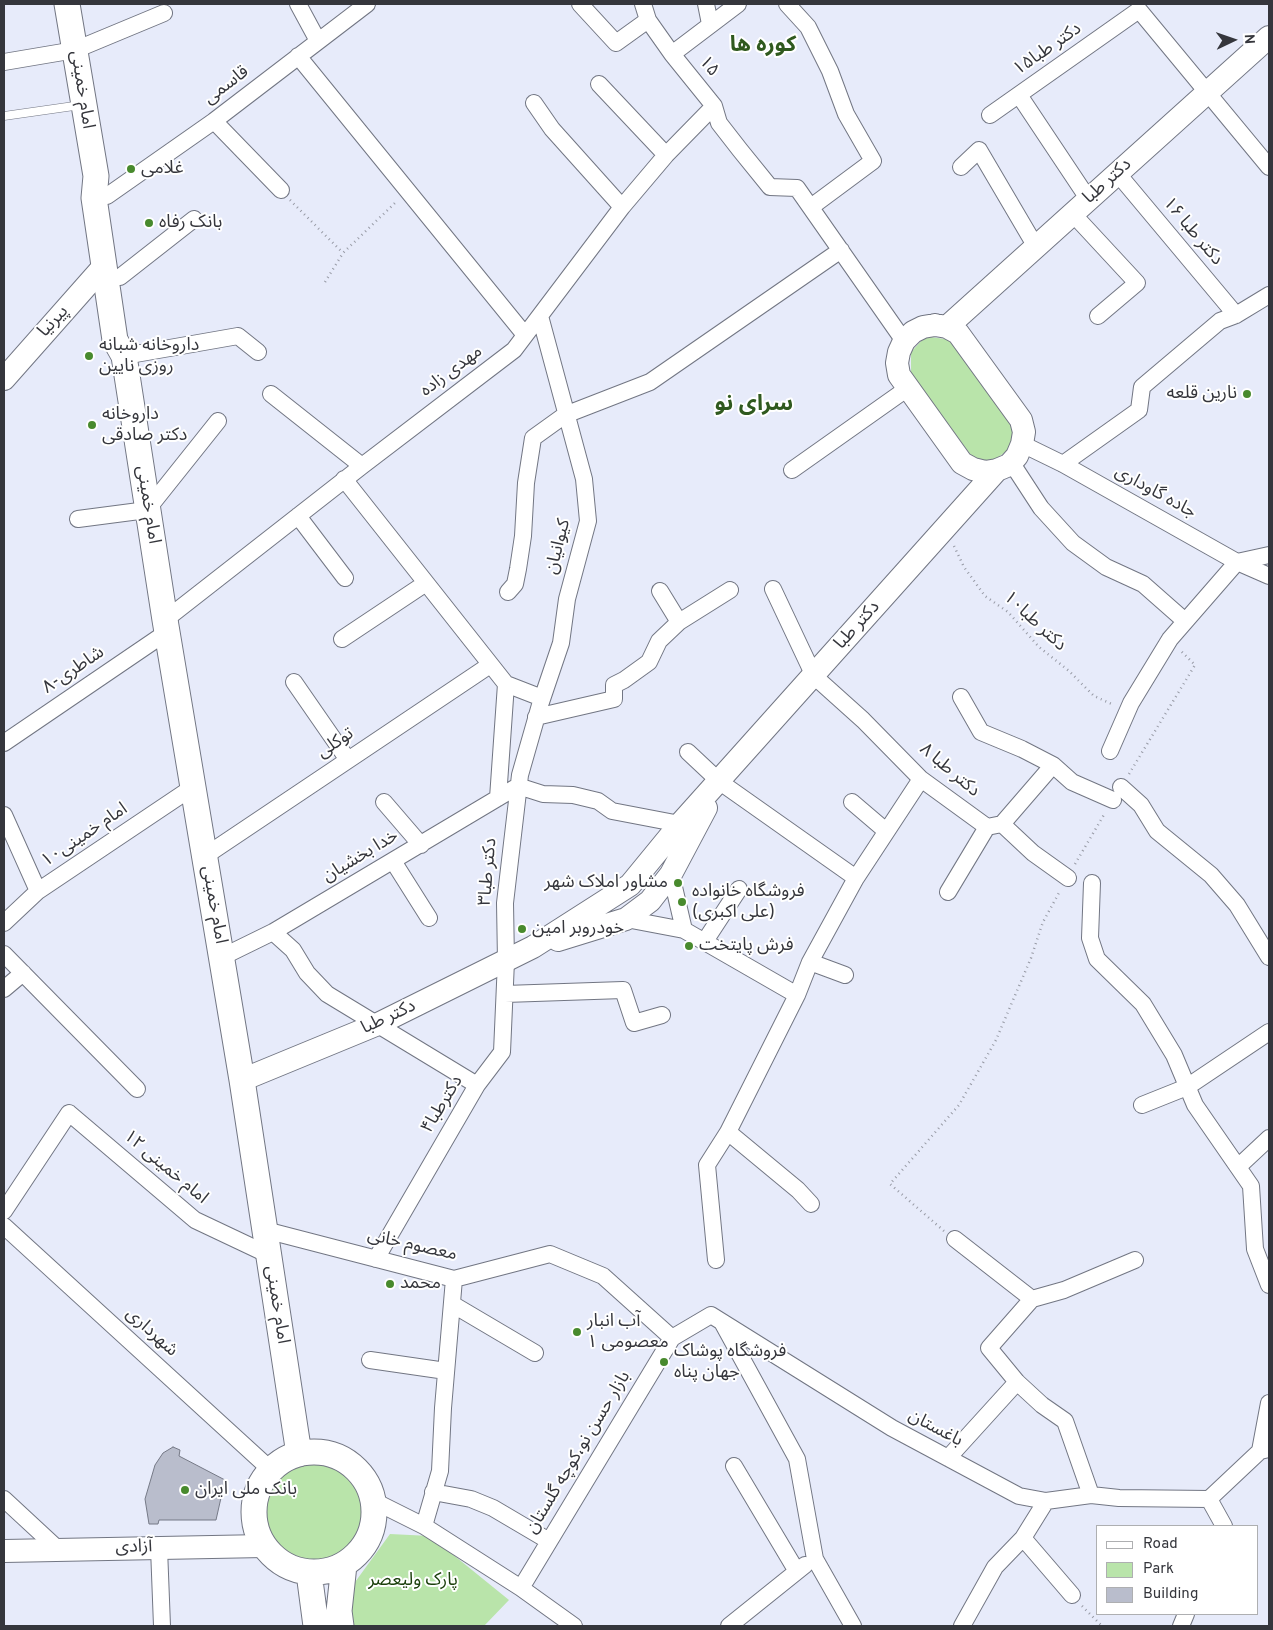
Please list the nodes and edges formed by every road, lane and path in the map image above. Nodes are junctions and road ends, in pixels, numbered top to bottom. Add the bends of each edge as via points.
1 (68, 4) edge
2 (298, 4) edge
3 (367, 4) edge
4 (580, 4) edge
5 (643, 4) edge
6 (706, 4) edge
7 (738, 4) edge
8 (787, 4) edge
9 (164, 13) dead end
10 (648, 20) junction
11 (710, 24) junction
12 (1269, 37) edge
13 (318, 42) junction
14 (74, 50) junction
15 (672, 54) junction
16 (298, 56) junction
17 (4, 62) edge
18 (599, 84) dead end
19 (1207, 94) junction
20 (1019, 95) junction
21 (534, 103) dead end
22 (83, 104) junction
23 (714, 106) junction
24 (990, 115) dead end
25 (4, 116) edge
26 (214, 121) junction
27 (666, 155) junction
28 (961, 167) dead end
29 (1269, 167) edge
30 (1118, 174) junction
31 (102, 186) junction
32 (280, 190) joint
33 (409, 190) junction
34 (810, 207) junction
35 (1081, 207) junction
36 (622, 208) junction
37 (194, 219) dead end
38 (1036, 247) junction
39 (841, 250) junction
40 (344, 253) junction
41 (112, 271) junction
42 (325, 282) dead end
43 (1269, 294) edge
44 (1236, 315) junction
45 (540, 316) junction
46 (1098, 316) dead end
47 (947, 327) junction
48 (525, 335) junction
49 (904, 341) junction
50 (258, 352) dead end
51 (124, 356) junction
52 (4, 379) edge
53 (908, 388) junction
54 (270, 394) dead end
55 (565, 416) junction
56 (218, 421) dead end
57 (1010, 459) junction
58 (1063, 464) junction
59 (362, 466) junction
60 (792, 470) dead end
61 (344, 480) junction
62 (147, 510) junction
63 (298, 516) junction
64 (78, 520) dead end
65 (945, 529) junction
66 (1269, 555) edge
67 (1237, 562) junction
68 (1269, 576) edge
69 (345, 578) dead end
70 (426, 583) junction
71 (773, 589) dead end
72 (730, 590) dead end
73 (660, 591) dead end
74 (508, 592) dead end
75 (1185, 621) junction
76 (679, 622) junction
77 (166, 626) junction
78 (1170, 639) junction
79 (342, 640) dead end
80 (490, 665) junction
81 (814, 676) junction
82 (294, 682) dead end
83 (506, 684) junction
84 (961, 697) dead end
85 (542, 698) junction
86 (1128, 712) junction
87 (536, 718) junction
88 (4, 743) edge
89 (1110, 750) dead end
90 (688, 752) dead end
91 (348, 760) junction
92 (1053, 765) junction
93 (920, 778) junction
94 (720, 782) junction
95 (518, 786) junction
96 (193, 788) junction
97 (1117, 794) junction
98 (498, 798) junction
99 (384, 802) dead end
100 (852, 802) dead end
101 (4, 815) edge
102 (680, 824) junction
103 (994, 825) junction
104 (886, 831) junction
105 (420, 845) junction
106 (205, 856) junction
107 (392, 861) junction
108 (671, 874) junction
109 (856, 878) junction
110 (1068, 878) junction
111 (1092, 884) dead end
112 (630, 885) junction
113 (739, 889) dead end
114 (38, 891) junction
115 (948, 892) dead end
116 (650, 901) junction
117 (428, 918) dead end
118 (626, 919) junction
119 (4, 923) edge
120 (684, 930) junction
121 (273, 932) junction
122 (705, 941) junction
123 (533, 947) junction
124 (4, 954) edge
125 (222, 957) junction
126 (1269, 957) edge
127 (506, 961) junction
128 (810, 962) junction
129 (23, 973) junction
130 (845, 975) dead end
131 (4, 989) edge
132 (505, 994) junction
133 (797, 995) junction
134 (662, 1015) dead end
135 (378, 1024) junction
136 (1269, 1032) edge
137 (242, 1080) junction
138 (477, 1085) junction
139 (1187, 1087) junction
140 (138, 1089) dead end
141 (1142, 1105) dead end
142 (728, 1132) junction
143 (1269, 1138) edge
144 (1238, 1167) junction
145 (811, 1204) dead end
146 (4, 1211) edge
147 (4, 1226) edge
148 (265, 1230) junction
149 (955, 1240) joint
150 (269, 1255) junction
151 (376, 1259) junction
152 (716, 1260) dead end
153 (1134, 1260) dead end
154 (454, 1279) junction
155 (1269, 1285) edge
156 (1032, 1299) junction
157 (452, 1304) junction
158 (722, 1322) junction
159 (672, 1338) junction
160 (535, 1353) dead end
161 (370, 1360) dead end
162 (446, 1371) junction
163 (1017, 1382) junction
164 (1269, 1403) edge
165 (1265, 1450) edge
166 (299, 1454) junction
167 (948, 1458) junction
168 (734, 1466) dead end
169 (272, 1470) junction
170 (433, 1492) junction
171 (1091, 1495) junction
172 (4, 1499) edge
173 (1209, 1499) junction
174 (374, 1501) junction
175 (1046, 1501) junction
176 (1223, 1525) edge
177 (424, 1526) junction
178 (1023, 1538) junction
179 (549, 1542) junction
180 (264, 1546) junction
181 (160, 1548) junction
182 (59, 1550) junction
183 (4, 1551) edge
184 (815, 1559) junction
185 (344, 1565) junction
186 (796, 1570) junction
187 (309, 1573) junction
188 (521, 1588) junction
189 (1072, 1595) joint
190 (162, 1626) edge
191 (316, 1626) edge
192 (341, 1626) edge
193 (574, 1626) edge
194 (728, 1626) edge
195 (853, 1626) edge
196 (962, 1626) edge
197 (1102, 1626) edge

1 - 14 main road, امام خمینی
2 - 13 street
3 - 13 street, قاسمی
4 - 10 street via 616,44
5 - 10 street, ۱۵
6 - 11 street
7 - 11 street
8 - 34 street via 808,27 846,114 873,161
9 - 14 street
10 - 15 street, ۱۵
11 - 15 street
12 - 19 street, دکتر طبا
13 - 16 street, قاسمی
14 - 17 street
14 - 22 main road, امام خمینی
15 - 23 street, ۱۵
16 - 26 street, قاسمی
16 - 33 street
18 - 27 street
19 - 20 street, دکتر طبا۱۵ via 1139,10
19 - 29 street
19 - 30 street, دکتر طبا
20 - 24 street, دکتر طبا۱۵
20 - 35 street
21 - 36 street via 552,129
22 - 25 lane
22 - 31 main road, امام خمینی
23 - 27 street, مهدی زاده
23 - 34 street, ۱۵ via 719,123 770,187 797,188
26 - 31 street, قاسمی
26 - 32 street
27 - 36 street, مهدی زاده
28 - 38 street via 979,150
30 - 35 street, دکتر طبا
30 - 44 street, دکتر طبا ۱۶
31 - 41 main road, امام خمینی via 94,198
32 - 40 path
33 - 40 path
33 - 48 street
34 - 39 street
35 - 38 street, دکتر طبا
35 - 46 street via 1137,283
36 - 45 street, مهدی زاده
37 - 41 street
38 - 47 street, دکتر طبا
39 - 49 street
39 - 55 street via 650,382
40 - 42 path
41 - 51 main road, امام خمینی via 115,340
41 - 52 street, پیرنیا
43 - 44 street
44 - 58 street via 1220,321 1142,387 1139,410
45 - 48 street, مهدی زاده
45 - 55 street, کیوانیان
47 - 49 street via 923,327
47 - 57 street via 958,332 1021,420 1024,432
48 - 59 street, مهدی زاده via 514,350
49 - 53 street via 897,363 899,376
50 - 51 street via 238,336
51 - 62 main road, امام خمینی
53 - 57 street via 962,463 985,472
53 - 60 street
54 - 59 street
55 - 74 street via 533,438 518,568 515,584
55 - 85 street, کیوانیان via 584,480 588,522 567,599 561,643
56 - 62 street
57 - 58 street, جاده گاوداری
57 - 65 street, دکتر طبا
57 - 75 street via 1041,508 1073,543 1106,567 1143,584
58 - 67 street, جاده گاوداری
59 - 61 street, مهدی زاده
61 - 63 street, مهدی زاده
61 - 70 street
62 - 64 street
62 - 77 main road, امام خمینی
63 - 69 street
63 - 77 street, مهدی زاده
65 - 81 street, دکتر طبا
65 - 86 path, دکتر طبا۱۰ via 964,567 985,596 1008,612 1039,647 1094,696
66 - 67 street
67 - 68 street, جاده گاوداری
67 - 75 street
70 - 79 street
70 - 80 street
71 - 81 street
72 - 76 street
73 - 76 street
75 - 78 street
76 - 87 street via 659,641 649,662 614,685 614,699
77 - 88 street, ۸-شاطری
77 - 96 main road, امام خمینی
78 - 86 street
78 - 97 path via 1195,665
80 - 83 street
80 - 91 street, توکلی
81 - 93 street, دکتر طبا ۸
81 - 94 street, دکتر طبا
82 - 91 street
83 - 85 street
83 - 98 street
84 - 92 street via 981,732
85 - 87 street, کیوانیان
86 - 89 street
87 - 95 street, کیوانیان
90 - 94 street
91 - 106 street, توکلی
92 - 97 street via 1072,782
92 - 103 street
93 - 103 street, دکتر طبا ۸
93 - 104 street
94 - 102 street, دکتر طبا
94 - 108 street, دکتر طبا
94 - 109 street
95 - 98 street, خدا بخشیان
95 - 102 street via 543,794 573,795 598,801 612,811
95 - 127 street, دکتر طبا۳ via 505,903
96 - 106 main road, امام خمینی
96 - 114 street, امام خمینی۱۰
97 - 110 path
97 - 126 street via 1141,805 1157,831 1211,875 1237,905
98 - 105 street, خدا بخشیان
99 - 105 street
100 - 104 street
101 - 114 street
102 - 112 street, دکتر طبا
103 - 110 street, دکتر طبا ۸
103 - 115 street
104 - 109 street
105 - 107 street, خدا بخشیان
106 - 125 main road, امام خمینی
107 - 117 street
107 - 121 street, خدا بخشیان
108 - 116 street, دکتر طبا
108 - 120 street
109 - 128 street
110 - 149 path via 1043,922 992,1048 958,1105 890,1184
111 - 139 street via 1090,938 1097,959 1143,1004 1174,1056
112 - 116 street
112 - 123 street, دکتر طبا
113 - 122 street
114 - 119 street, امام خمینی۱۰
116 - 118 street, دکتر طبا
118 - 120 street
118 - 123 street, دکتر طبا
120 - 122 street
121 - 125 street, خدا بخشیان
121 - 135 street via 292,950 307,973 327,994
122 - 133 street
123 - 127 street, دکتر طبا
124 - 129 street
125 - 137 main road, امام خمینی
127 - 132 street, دکترطبا۴
127 - 135 street, دکتر طبا
128 - 130 street
128 - 133 street
129 - 131 street
129 - 140 street
132 - 134 street via 623,990 634,1023
132 - 138 street, دکترطبا۴ via 502,1052
133 - 142 street
135 - 137 street, دکتر طبا
135 - 138 street
136 - 139 street
137 - 148 main road, امام خمینی
138 - 151 street, دکترطبا۴
139 - 141 street
139 - 144 street
142 - 145 street
142 - 152 street via 707,1164
143 - 144 street
144 - 155 street via 1251,1186 1254,1249
146 - 150 street, امام خمینی ۱۲ via 69,1113 195,1220
147 - 169 street, شهرداری
148 - 150 main road, امام خمینی
148 - 151 street, معصوم خانی
149 - 156 street
150 - 166 main road, امام خمینی
151 - 154 street, معصوم خانی
153 - 156 street via 1064,1290
154 - 157 street
154 - 159 street, معصوم خانی via 550,1254 603,1276
156 - 163 street via 989,1348
157 - 160 street
157 - 162 street
158 - 159 street, باغستان via 711,1315
158 - 167 street, باغستان via 892,1428
158 - 184 street via 797,1459
159 - 179 street, بازار حسن نو،کوچه گلستان
161 - 162 street
162 - 170 street via 440,1471
163 - 167 street
163 - 171 street via 1065,1422
164 - 165 street
165 - 173 street
166 - 169 main road
166 - 174 main road via 319,1452 339,1457 356,1469 368,1484
167 - 175 street, باغستان via 1019,1496
168 - 186 street
169 - 180 main road via 260,1486 254,1506 256,1527
170 - 177 street
170 - 179 street via 471,1499 493,1508
171 - 173 street, باغستان
171 - 175 street, باغستان
172 - 182 street
173 - 176 street
174 - 177 street
174 - 185 main road via 374,1520 369,1538 358,1554
175 - 178 street
177 - 188 street
178 - 189 street
178 - 196 street via 995,1567
179 - 188 street, بازار حسن نو،کوچه گلستان
180 - 181 street, آزادی
180 - 187 main road via 284,1564
181 - 182 street, آزادی
181 - 190 street
182 - 183 street, آزادی
184 - 186 street
184 - 195 street
185 - 187 main road via 326,1572
185 - 192 main road via 339,1611
186 - 194 street
187 - 191 main road
188 - 193 street
189 - 197 path

